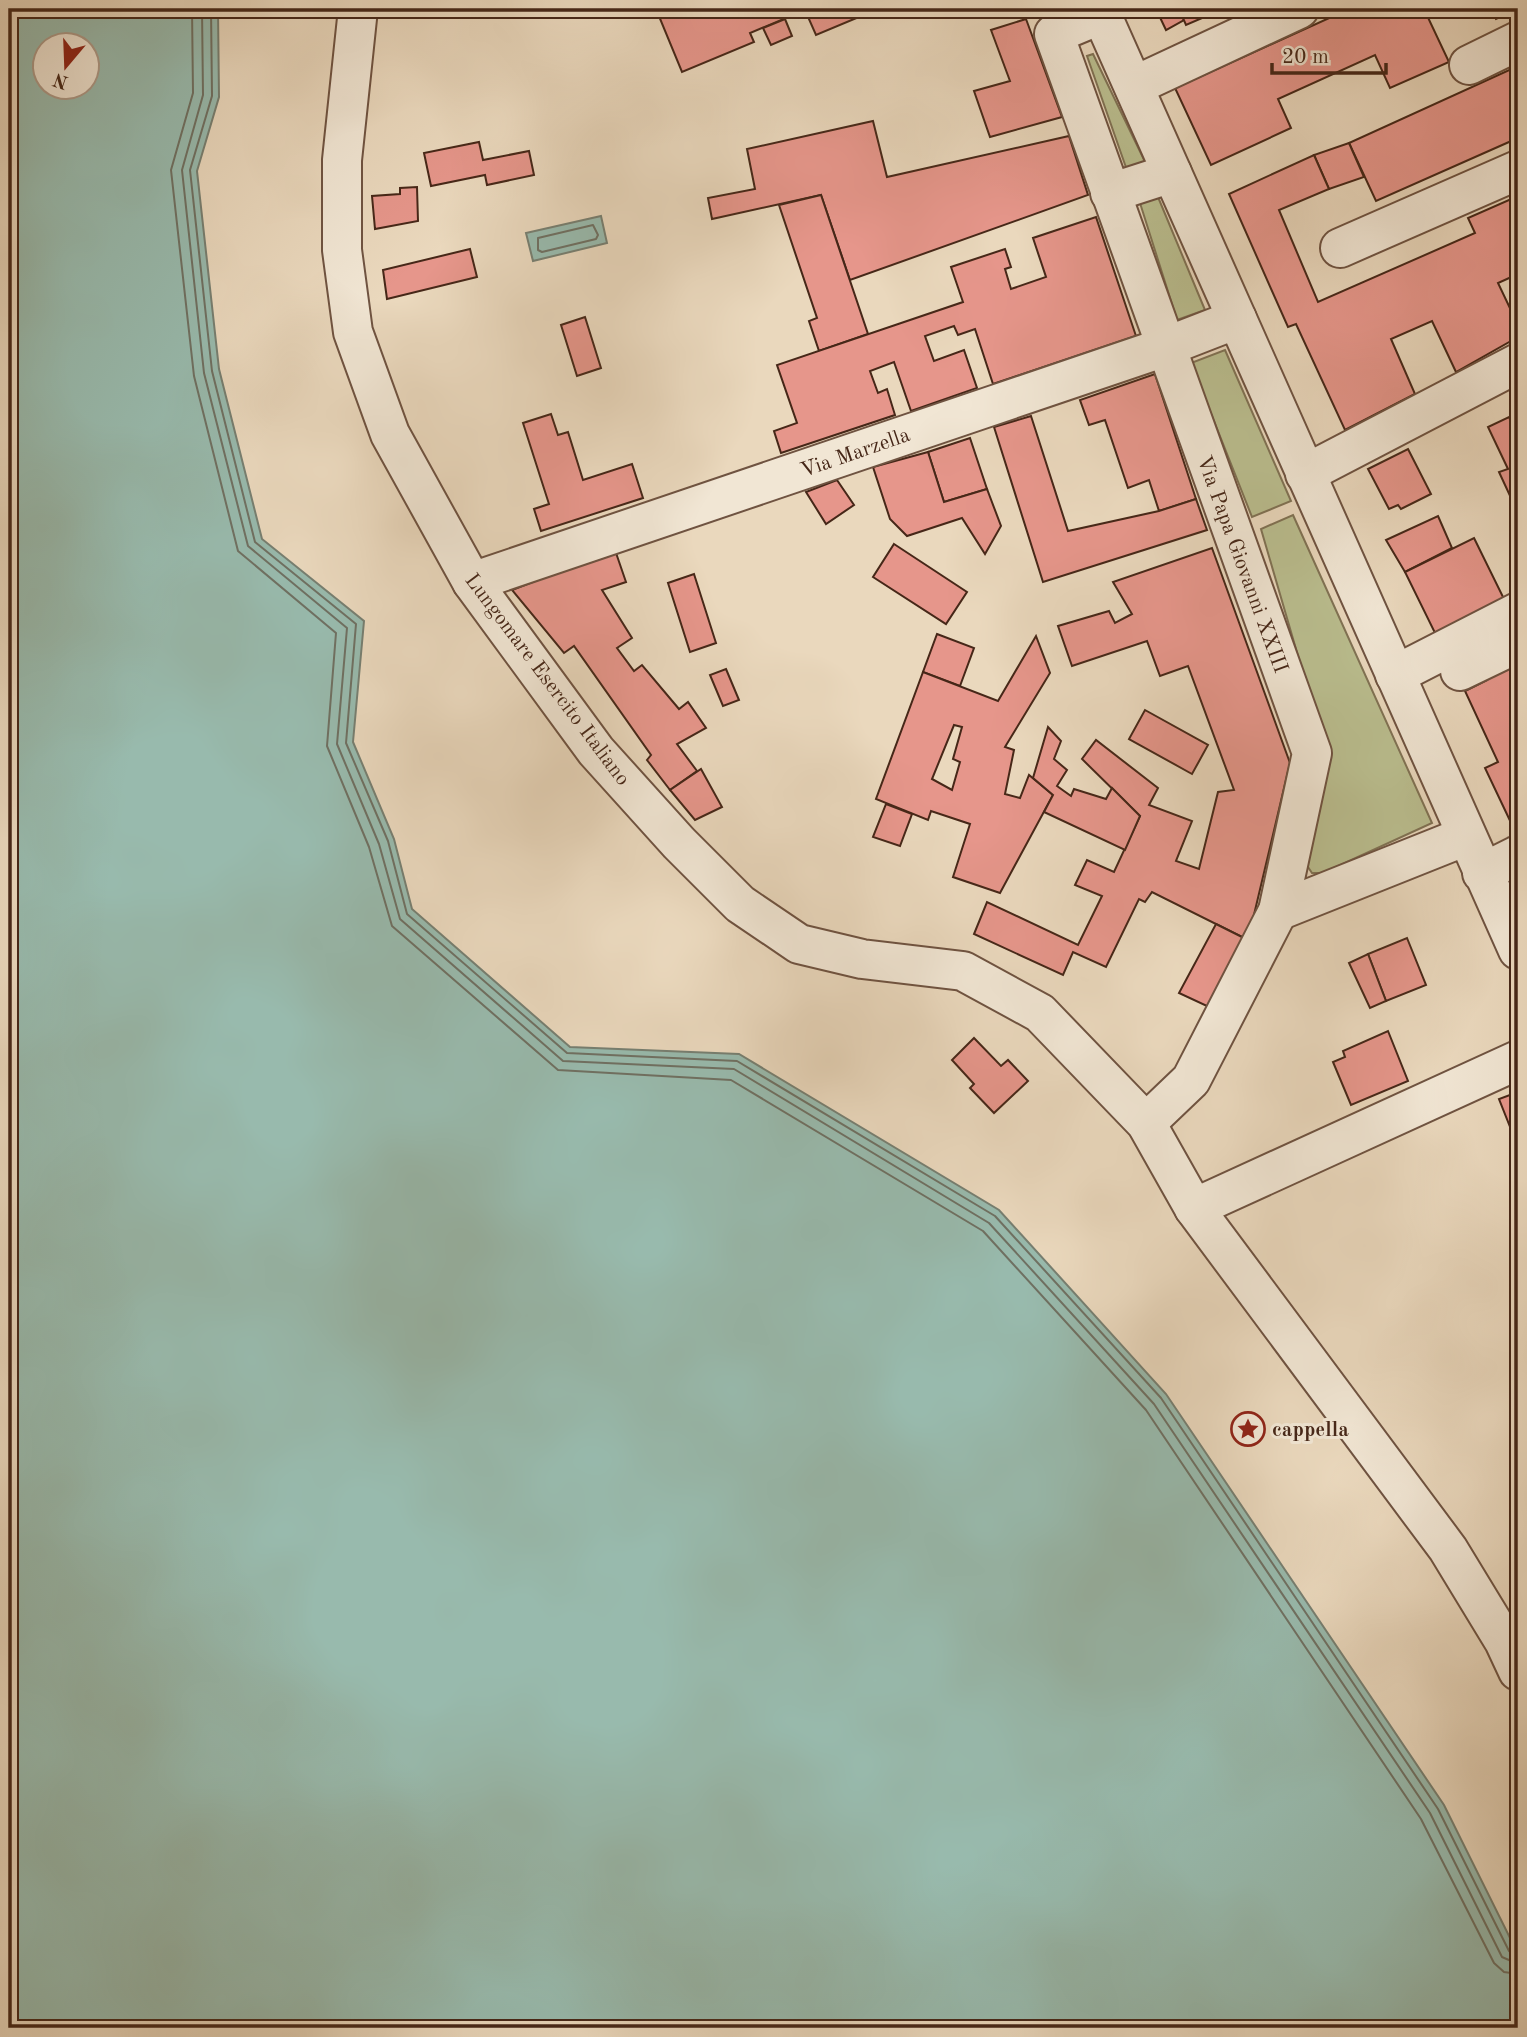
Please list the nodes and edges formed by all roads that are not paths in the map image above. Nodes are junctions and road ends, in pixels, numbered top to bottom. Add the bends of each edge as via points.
1 (358, 9) edge
2 (1299, 9) edge
3 (1101, 11) edge
4 (1518, 41) edge
5 (1469, 65) dead end
6 (1134, 86) junction
7 (1518, 170) edge
8 (1172, 173) junction
9 (1110, 193) junction
10 (1340, 248) dead end
11 (1237, 319) junction
12 (1165, 347) junction
13 (1518, 363) edge
14 (1305, 474) junction
15 (472, 582) junction
16 (1518, 612) edge
17 (1518, 643) edge
18 (1400, 687) junction
19 (1466, 836) junction
20 (1518, 855) edge
21 (1482, 873) junction
22 (1278, 911) junction
23 (1518, 950) edge
24 (1518, 1060) edge
25 (1146, 1123) junction
26 (1194, 1208) junction
27 (1518, 1671) edge

1 - 15 street, Lungomare Esercito Italiano via 342,160 342,250 353,332 390,435
2 - 6 street
3 - 6 street, Via Papa Giovanni XXIII
3 - 9 street, Via Papa Giovanni XXIII via 1054,34
4 - 5 street
6 - 8 street, Via Papa Giovanni XXIII
7 - 10 street
8 - 9 street
8 - 11 street, Via Papa Giovanni XXIII
9 - 12 street, Via Papa Giovanni XXIII
11 - 12 street, Via Marzella
11 - 14 street, Via Papa Giovanni XXIII
12 - 15 street, Via Marzella
12 - 22 street, Via Papa Giovanni XXIII via 1312,753
13 - 14 street
14 - 18 street, Via Papa Giovanni XXIII
15 - 25 street, Lungomare Esercito Italiano via 596,751 740,904 799,944 862,959 964,971 1040,1013
16 - 18 street
17 - 18 street
18 - 19 street, Via Papa Giovanni XXIII
19 - 21 street, Via Papa Giovanni XXIII
19 - 22 street
20 - 21 street
21 - 23 street, Via Papa Giovanni XXIII
22 - 25 street, Via Papa Giovanni XXIII via 1191,1080
24 - 26 street
25 - 26 street, Lungomare Esercito Italiano
26 - 27 street, Lungomare Esercito Italiano via 1448,1549

